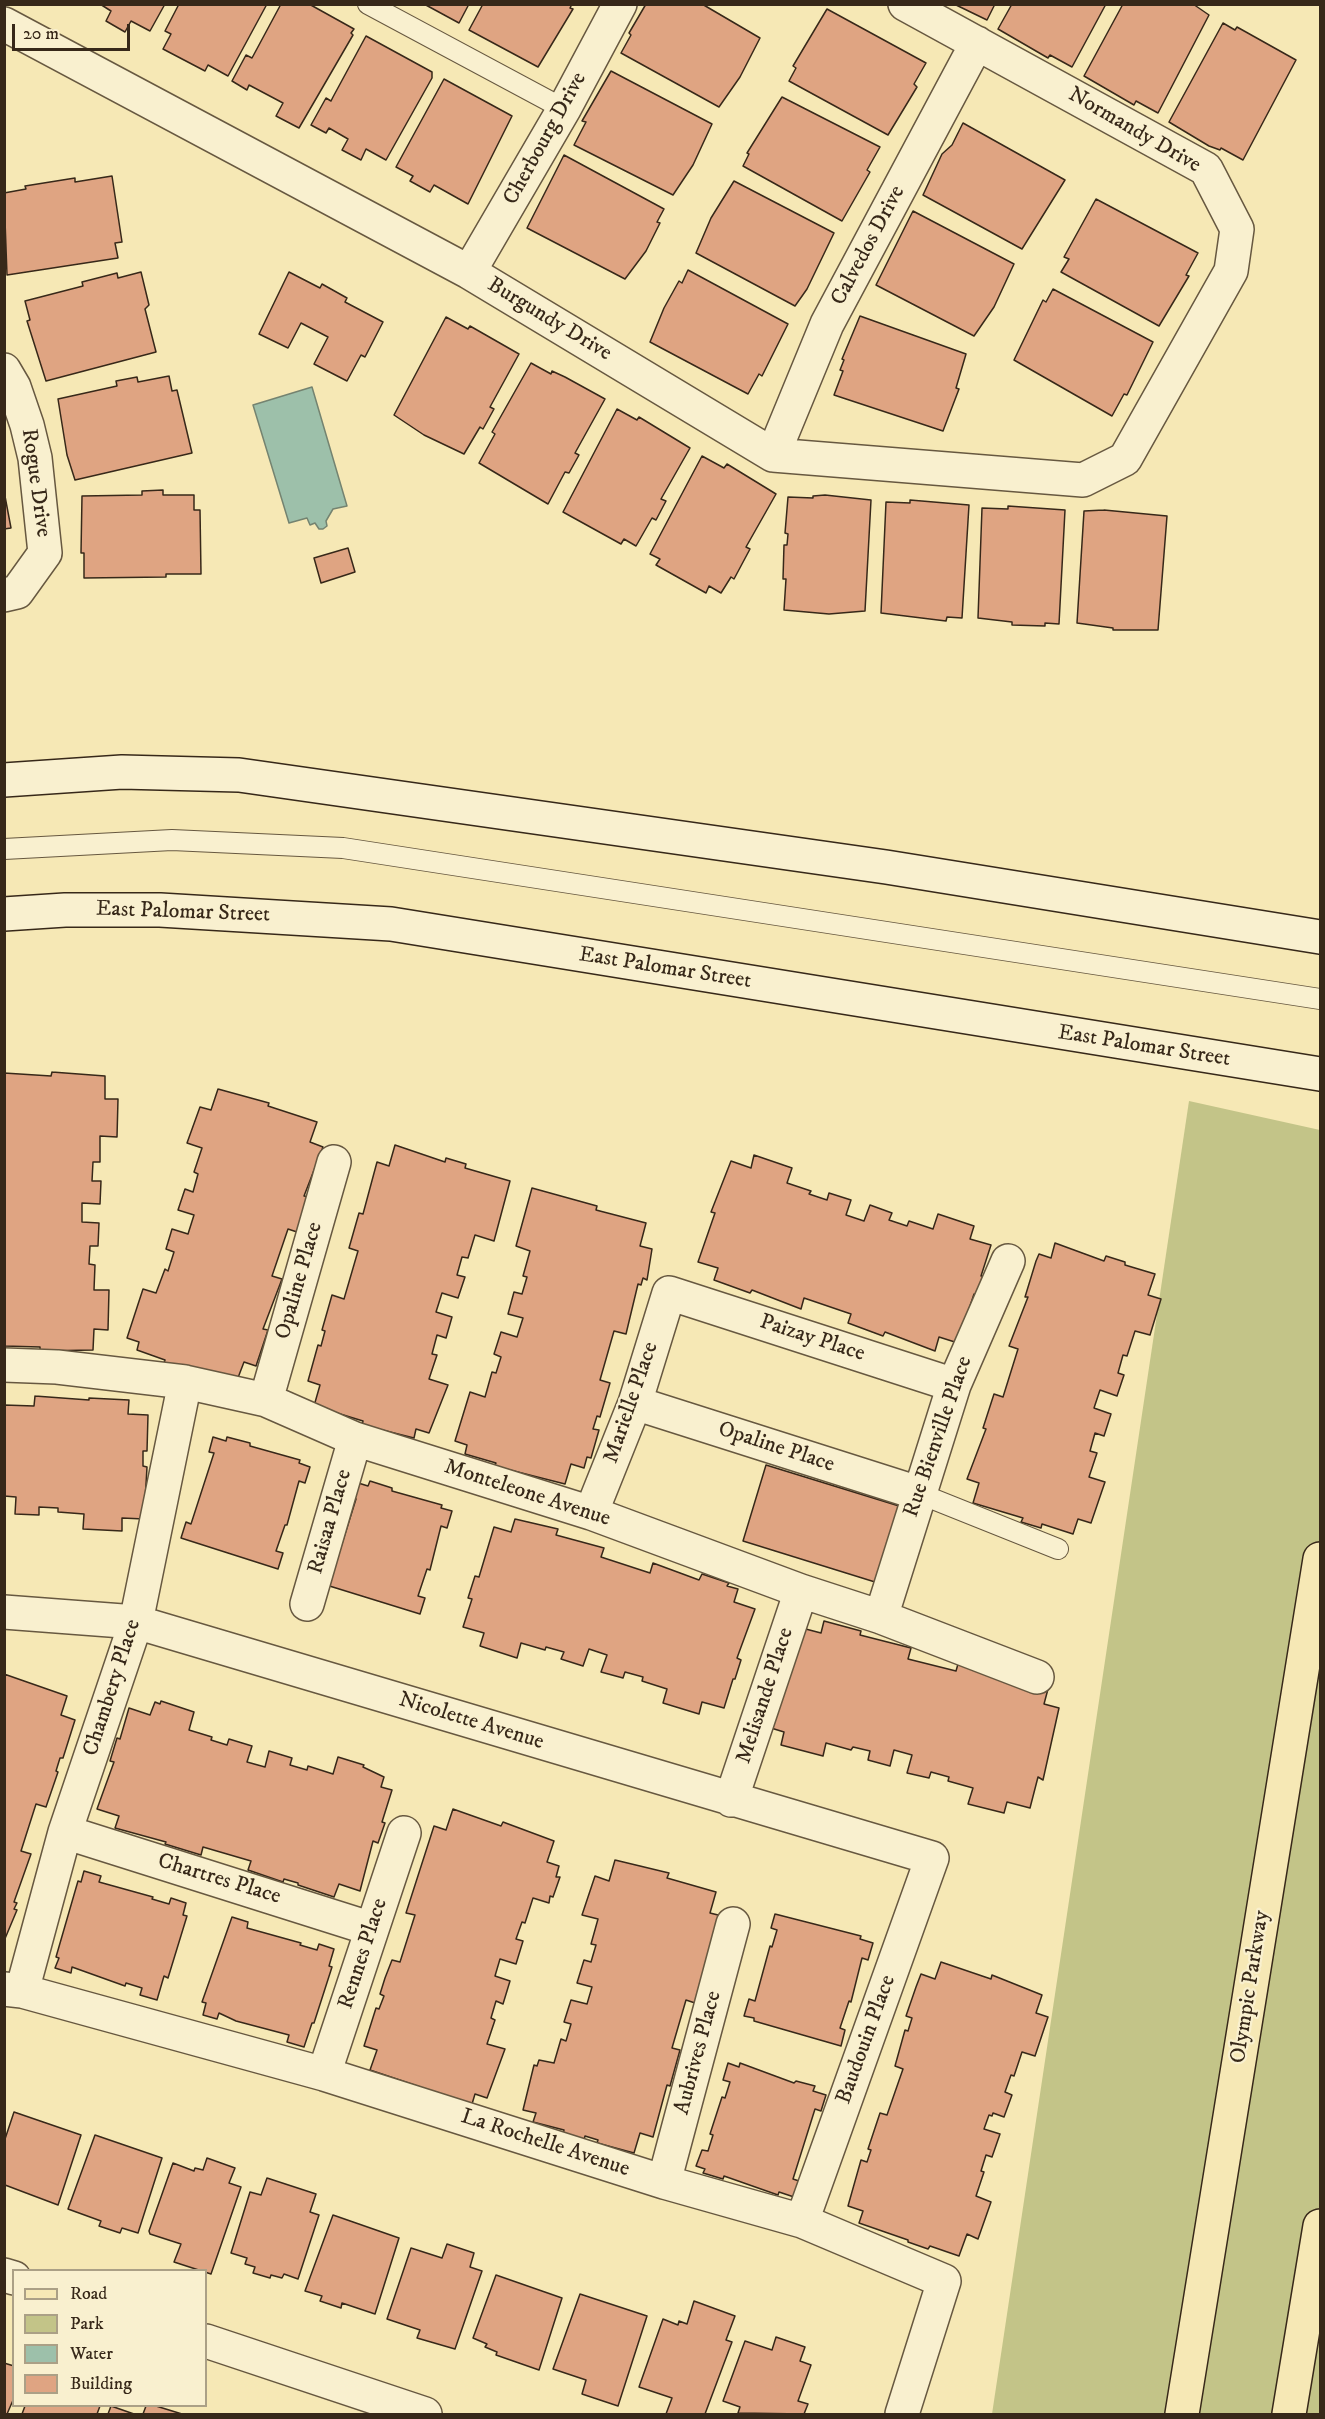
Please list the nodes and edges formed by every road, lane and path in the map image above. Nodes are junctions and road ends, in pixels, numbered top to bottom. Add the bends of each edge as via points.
1 (368, 4) edge
2 (620, 4) edge
3 (905, 4) edge
4 (6, 27) edge
5 (977, 43) junction
6 (564, 109) junction
7 (469, 272) junction
8 (4, 370) edge
9 (773, 455) junction
10 (1125, 459) joint
11 (11, 593) edge
12 (4, 780) edge
13 (4, 849) edge
14 (4, 914) edge
15 (1320, 938) edge
16 (1320, 999) edge
17 (1320, 1074) edge
18 (334, 1162) dead end
19 (1008, 1261) dead end
20 (669, 1293) joint
21 (4, 1365) edge
22 (185, 1382) junction
23 (954, 1385) junction
24 (266, 1400) junction
25 (634, 1403) junction
26 (355, 1439) junction
27 (918, 1493) junction
28 (591, 1513) junction
29 (1058, 1549) dead end
30 (1320, 1559) edge
31 (801, 1591) junction
32 (307, 1604) dead end
33 (4, 1612) edge
34 (881, 1617) junction
35 (136, 1622) junction
36 (1037, 1677) dead end
37 (731, 1800) junction
38 (65, 1832) junction
39 (404, 1833) dead end
40 (932, 1858) joint
41 (733, 1924) dead end
42 (372, 1929) junction
43 (13, 1990) edge
44 (324, 2074) junction
45 (664, 2182) junction
46 (802, 2221) junction
47 (1320, 2226) edge
48 (207, 2341) edge
49 (425, 2415) edge
50 (902, 2415) edge
51 (1182, 2415) edge
52 (1289, 2415) edge

1 - 6 lane
2 - 6 street, Cherbourg Drive
3 - 5 street, Normandy Drive
4 - 7 street, Burgundy Drive
5 - 9 street, Calvedos Drive via 828,324
5 - 10 street, Normandy Drive via 1206,169 1236,229 1231,271
6 - 7 street, Cherbourg Drive
7 - 9 street, Burgundy Drive
8 - 11 street, Rogue Drive via 27,424 35,458 45,553
9 - 10 street, Burgundy Drive via 1083,480
12 - 15 street via 122,772 239,775 886,867
13 - 16 lane via 172,840 343,848
14 - 17 street, East Palomar Street via 160,910 391,924
18 - 24 street, Opaline Place
19 - 23 street, Rue Bienville Place
20 - 23 street, Paizay Place
20 - 25 street, Marielle Place
21 - 22 street, Monteleone Avenue
22 - 24 street, Monteleone Avenue
22 - 35 street, Chambery Place
23 - 27 street, Rue Bienville Place
24 - 26 street, Monteleone Avenue
25 - 27 street, Opaline Place
25 - 28 street, Marielle Place
26 - 28 street, Monteleone Avenue
26 - 32 street, Raisaa Place
27 - 29 lane
27 - 34 street, Rue Bienville Place
28 - 31 street, Monteleone Avenue
30 - 51 main road, Olympic Parkway
31 - 34 street, Monteleone Avenue
31 - 37 street, Melisande Place
33 - 35 street, Nicolette Avenue
34 - 36 street, Monteleone Avenue
35 - 37 street, Nicolette Avenue
35 - 38 street, Chambery Place
37 - 40 street, Nicolette Avenue
38 - 42 street, Chartres Place
38 - 43 street, Chambery Place
39 - 42 street, Rennes Place
40 - 46 street, Baudouin Place
41 - 45 street, Aubrives Place
42 - 44 street, Rennes Place
43 - 44 street, La Rochelle Avenue
44 - 45 street, La Rochelle Avenue
45 - 46 street, La Rochelle Avenue
46 - 50 street, La Rochelle Avenue via 944,2282
47 - 52 main road
48 - 49 street

